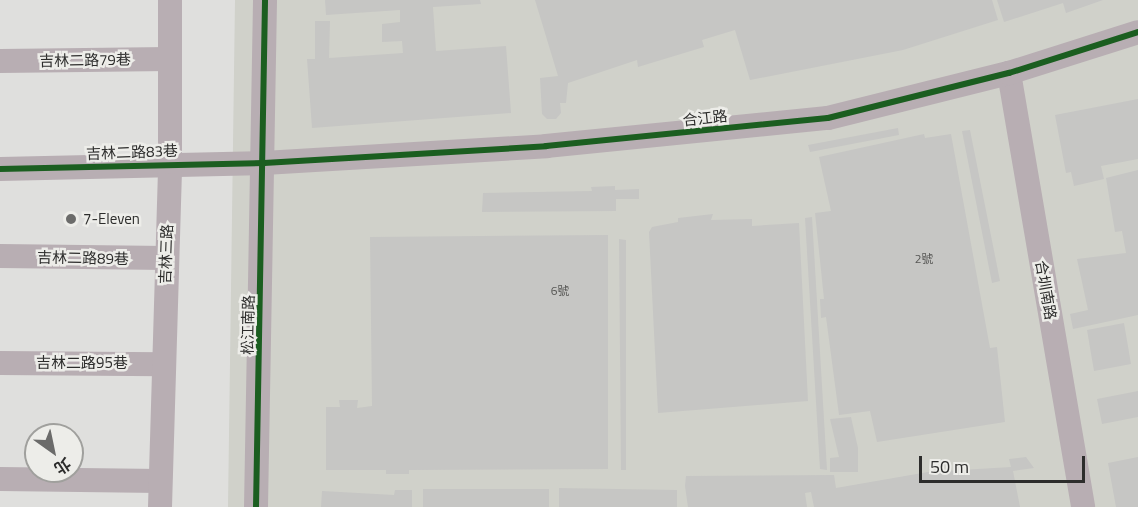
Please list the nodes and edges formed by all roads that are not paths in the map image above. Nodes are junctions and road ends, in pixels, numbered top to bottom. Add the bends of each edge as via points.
1 (170, 0) edge
2 (265, 0) edge
3 (1138, 32) edge
4 (169, 59) junction
5 (0, 61) edge
6 (1009, 73) junction
7 (170, 162) junction
8 (264, 164) junction
9 (0, 169) edge
10 (0, 256) edge
11 (166, 258) junction
12 (0, 363) edge
13 (163, 364) junction
14 (0, 479) edge
15 (160, 481) junction
16 (160, 507) edge
17 (256, 507) edge
18 (1083, 507) edge

1 - 4 street, 吉林三路
2 - 8 street, 松江南路
3 - 6 street, 合江路
4 - 5 street, 吉林二路79巷
4 - 7 street, 吉林三路
6 - 8 street, 合江路 via 828,118 546,146
6 - 18 street, 合圳南路
7 - 8 street, 吉林二路83巷
7 - 9 street, 吉林二路83巷
7 - 11 street, 吉林三路
8 - 17 street, 松江南路
10 - 11 street, 吉林二路89巷
11 - 13 street, 吉林三路
12 - 13 street, 吉林二路95巷
13 - 15 street, 吉林三路
14 - 15 street
15 - 16 street, 吉林三路

